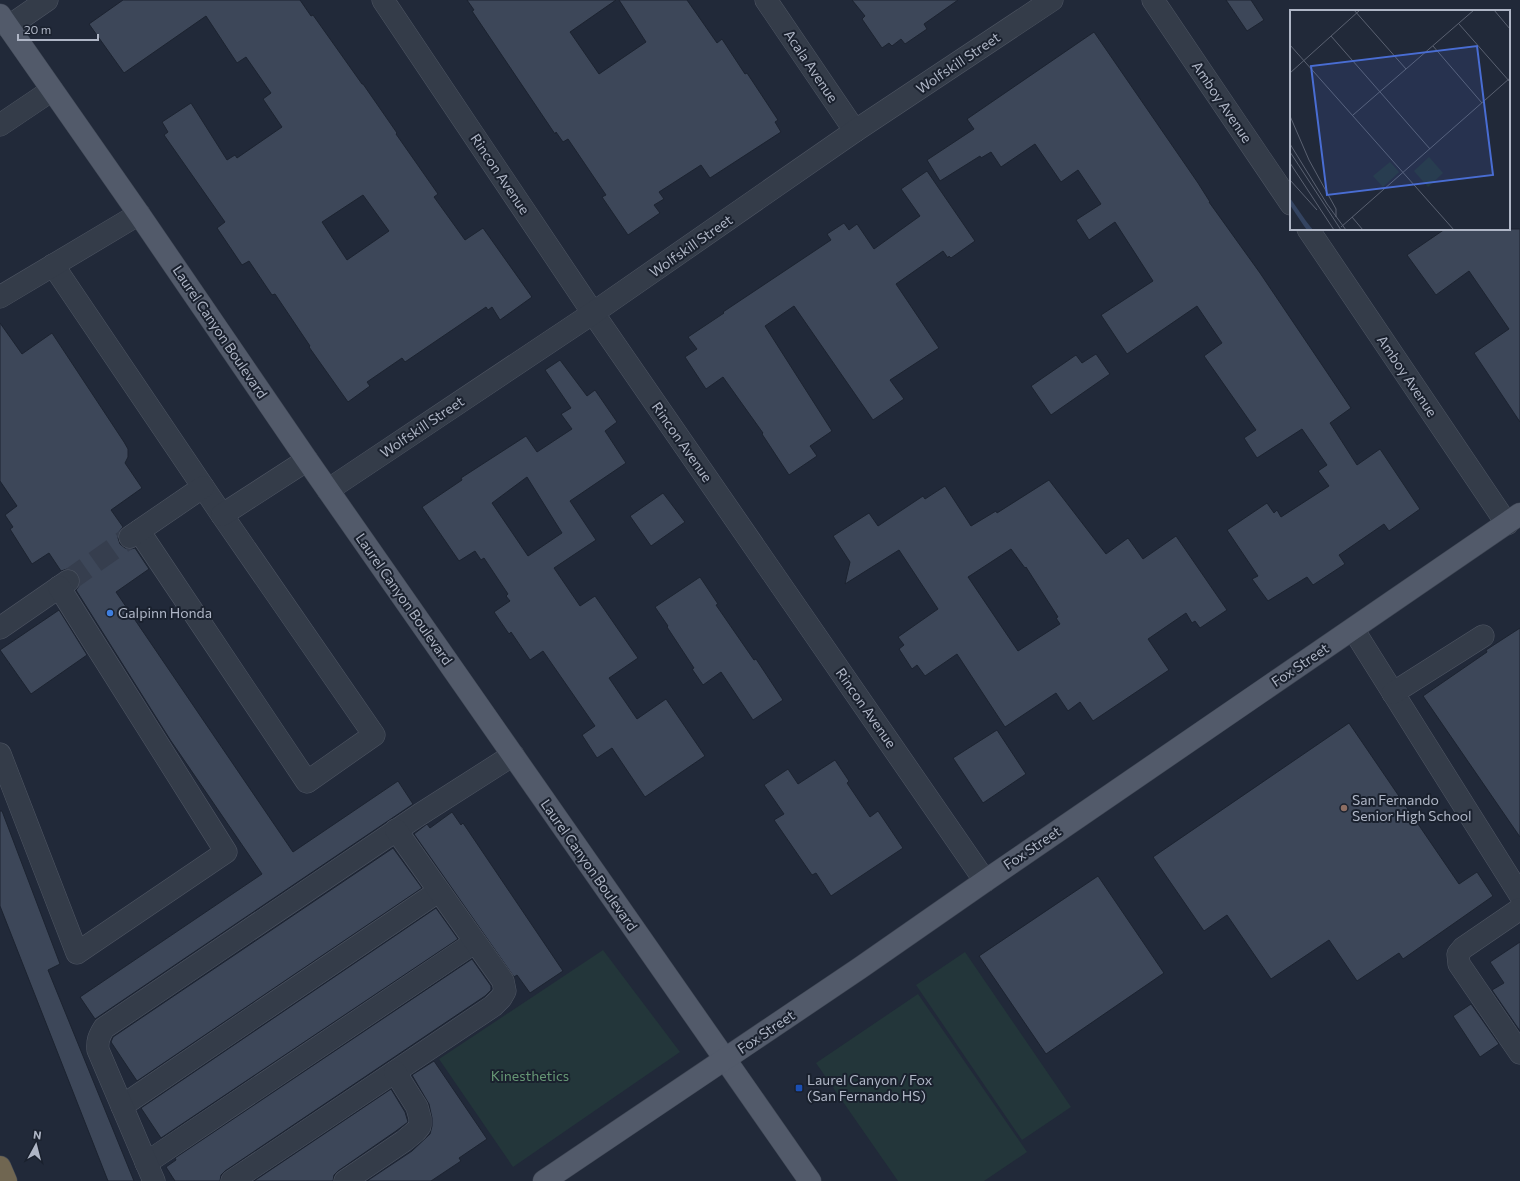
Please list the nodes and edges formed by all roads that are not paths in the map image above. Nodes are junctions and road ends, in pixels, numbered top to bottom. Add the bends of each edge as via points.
1 (47, 0) edge
2 (383, 0) edge
3 (766, 0) edge
4 (1052, 0) edge
5 (1153, 0) edge
6 (4, 21) edge
7 (52, 90) junction
8 (0, 125) edge
9 (855, 131) junction
10 (1290, 203) edge
11 (139, 214) junction
12 (1309, 230) edge
13 (53, 265) junction
14 (0, 297) edge
15 (593, 314) junction
16 (307, 460) junction
17 (203, 487) junction
18 (328, 490) junction
19 (222, 515) junction
20 (1513, 519) edge
21 (0, 628) edge
22 (1353, 629) junction
23 (1483, 636) dead end
24 (1393, 693) junction
25 (0, 754) edge
26 (513, 755) junction
27 (396, 830) junction
28 (985, 881) junction
29 (439, 891) junction
30 (1520, 895) edge
31 (1520, 909) edge
32 (475, 942) junction
33 (1520, 1053) edge
34 (725, 1060) junction
35 (395, 1072) junction
36 (122, 1106) junction
37 (0, 1167) edge
38 (150, 1172) edge
39 (6, 1181) edge
40 (232, 1181) edge
41 (345, 1181) edge
42 (544, 1181) edge
43 (810, 1181) edge

1 - 6 street
2 - 15 street, Rincon Avenue
3 - 9 street, Acala Avenue
4 - 9 street, Wolfskill Street
5 - 10 street, Amboy Avenue
6 - 7 main road, Laurel Canyon Boulevard
7 - 8 street
7 - 11 main road, Laurel Canyon Boulevard
9 - 15 street, Wolfskill Street
11 - 13 street
11 - 16 main road, Laurel Canyon Boulevard
12 - 20 street, Amboy Avenue
13 - 14 street
13 - 17 street
15 - 18 street, Wolfskill Street
15 - 28 street, Rincon Avenue
16 - 18 main road, Laurel Canyon Boulevard
16 - 19 street
17 - 19 street
17 - 19 street via 134,534 307,782 374,735
18 - 26 main road, Laurel Canyon Boulevard
20 - 22 main road, Fox Street
21 - 25 street via 64,584 226,852 77,953
22 - 24 street
22 - 28 main road, Fox Street
23 - 24 street
24 - 30 street
26 - 27 street
26 - 34 main road, Laurel Canyon Boulevard
27 - 29 street
27 - 36 street via 104,1028 97,1043 98,1050
28 - 34 main road, Fox Street
29 - 32 street
29 - 36 street
31 - 33 street via 1458,954 1460,964
32 - 35 street via 503,981 505,991 501,998
32 - 38 street
34 - 42 main road, Fox Street
34 - 43 main road, Laurel Canyon Boulevard
35 - 40 street
35 - 41 street via 417,1107 420,1126 404,1141
36 - 38 street
37 - 39 highway

